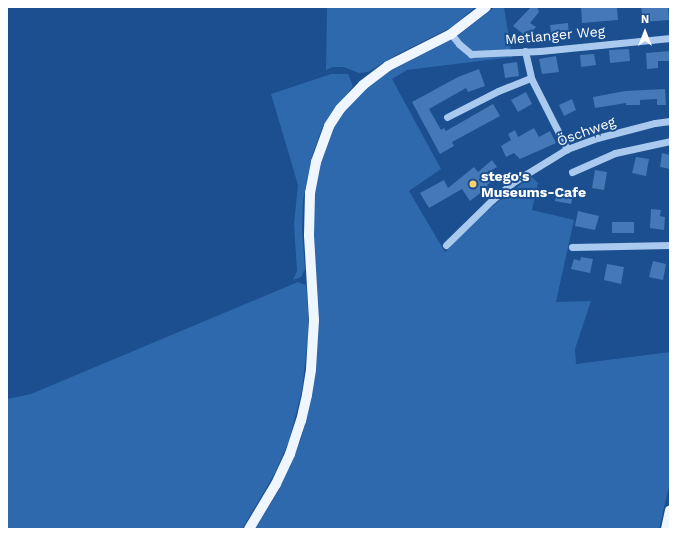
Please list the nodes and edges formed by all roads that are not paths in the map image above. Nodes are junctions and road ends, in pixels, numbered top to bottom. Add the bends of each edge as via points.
1 (486, 7) edge
2 (451, 34) junction
3 (670, 38) edge
4 (525, 51) junction
5 (530, 78) junction
6 (447, 117) dead end
7 (670, 121) edge
8 (670, 141) edge
9 (568, 149) junction
10 (572, 172) dead end
11 (446, 245) dead end
12 (670, 245) edge
13 (572, 247) dead end
14 (670, 510) edge
15 (249, 529) edge
16 (666, 529) edge

1 - 2 main road
2 - 4 street, Metlanger Weg via 471,54
2 - 15 main road via 388,66 363,85 340,109 322,144 310,193 309,235 314,320 307,395 287,460
3 - 4 street, Metlanger Weg
4 - 5 street
5 - 6 street
5 - 9 street
7 - 9 street, Öschweg via 604,136
8 - 10 street via 615,153
9 - 11 street, Öschweg via 514,182
12 - 13 street
14 - 16 main road

